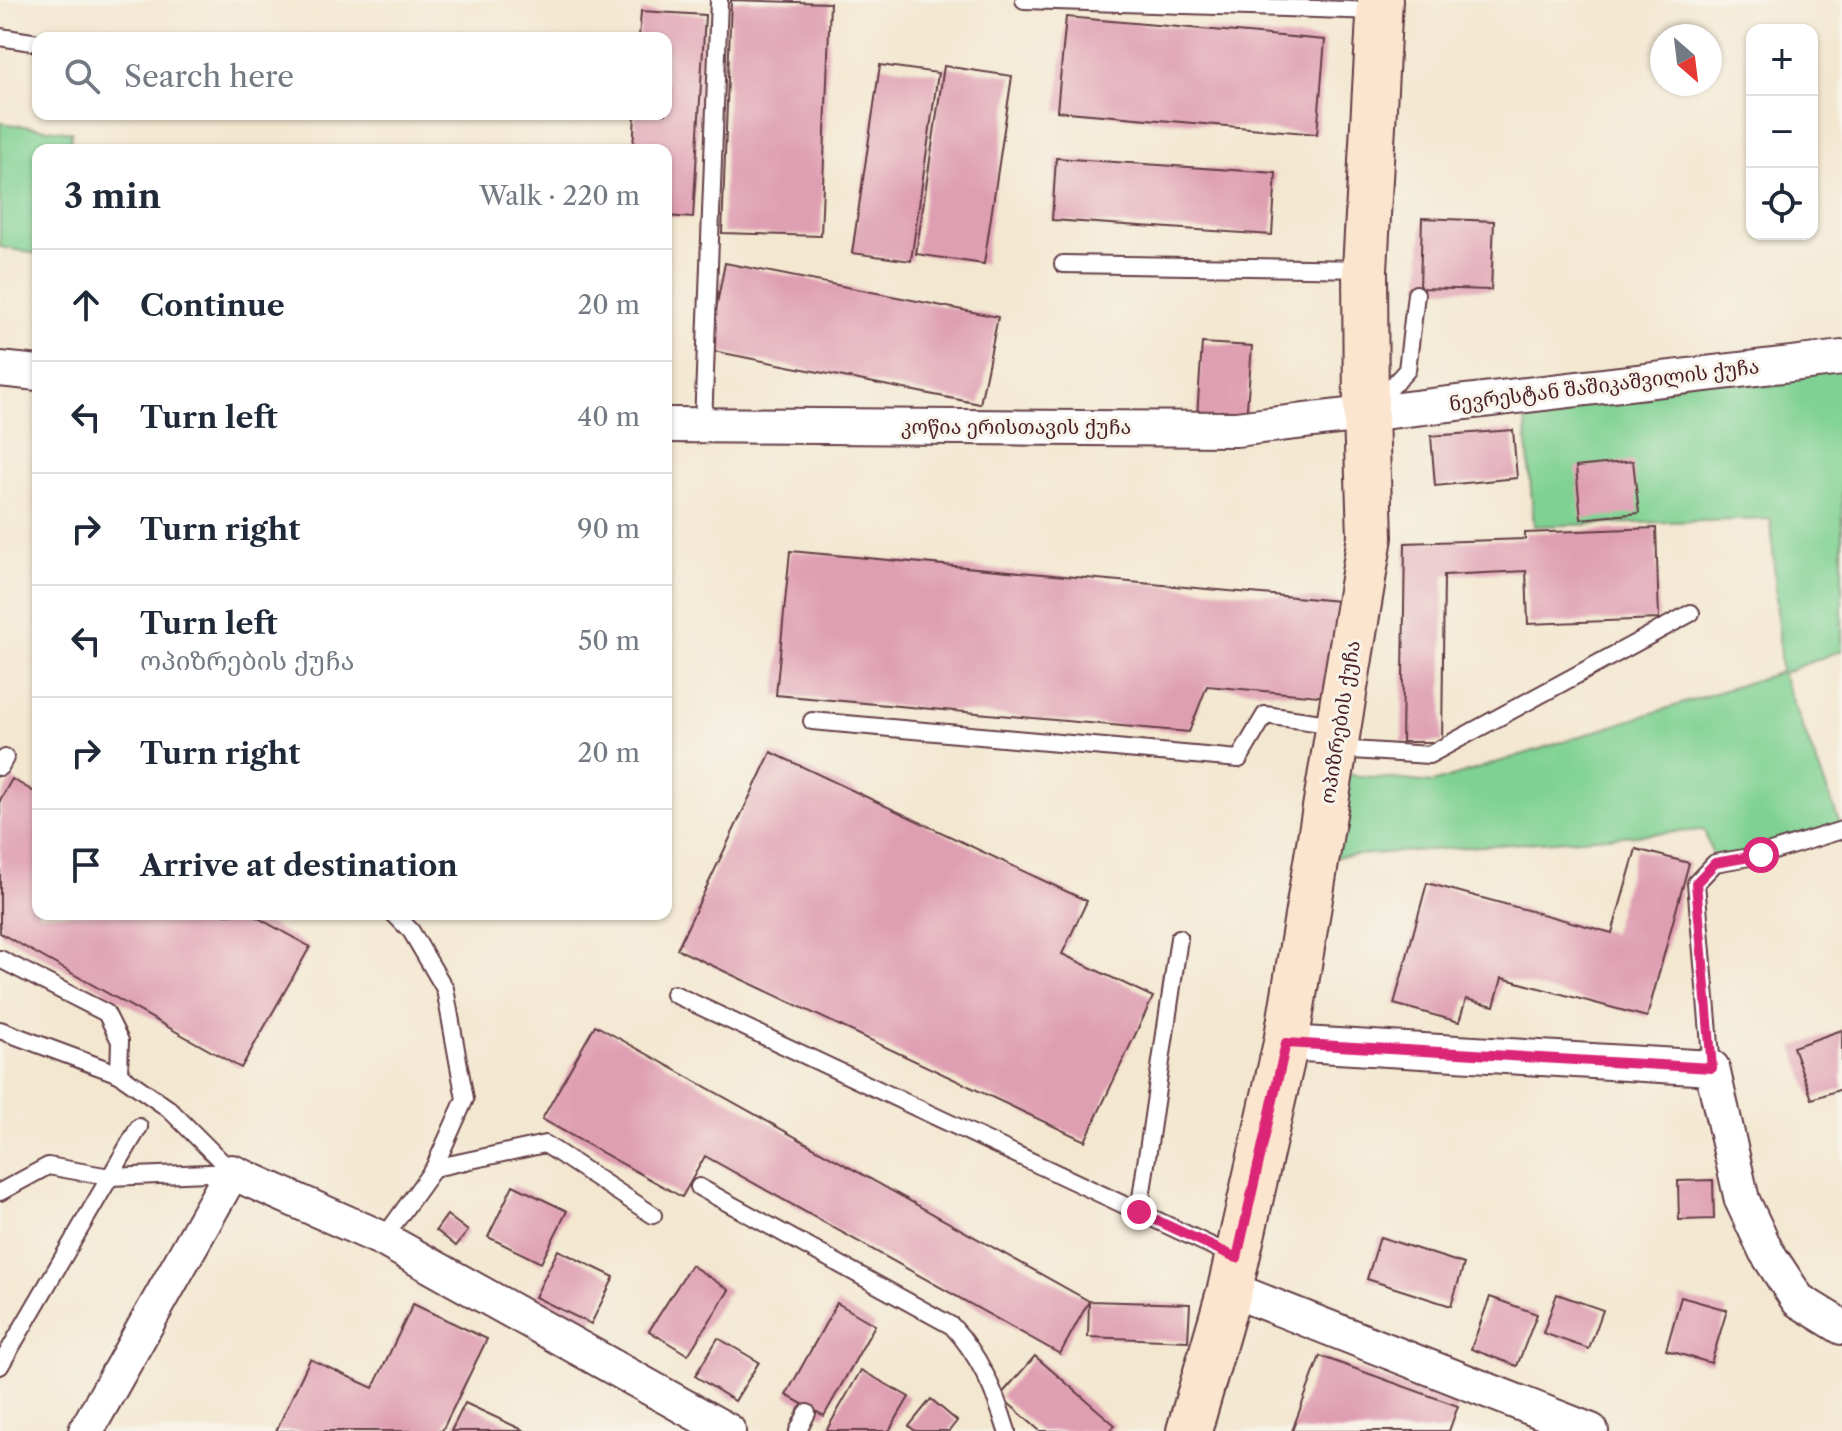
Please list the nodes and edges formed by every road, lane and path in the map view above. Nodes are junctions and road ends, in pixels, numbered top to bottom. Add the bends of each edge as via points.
1 (719, 0) edge
2 (1024, 0) edge
3 (1380, 6) edge
4 (0, 37) edge
5 (32, 42) edge
6 (1063, 264) dead end
7 (1365, 269) junction
8 (1416, 294) dead end
9 (1842, 358) edge
10 (0, 369) edge
11 (32, 372) edge
12 (1366, 415) junction
13 (672, 425) edge
14 (703, 425) junction
15 (1691, 613) dead end
16 (812, 721) dead end
17 (1337, 737) junction
18 (1842, 830) edge
19 (400, 920) edge
20 (1179, 938) dead end
21 (0, 959) edge
22 (674, 994) dead end
23 (0, 1030) edge
24 (1286, 1043) junction
25 (1712, 1068) junction
26 (119, 1074) junction
27 (139, 1127) dead end
28 (434, 1168) junction
29 (232, 1172) junction
30 (110, 1177) junction
31 (699, 1187) dead end
32 (0, 1192) edge
33 (1139, 1212) junction
34 (653, 1215) dead end
35 (383, 1239) junction
36 (1234, 1274) junction
37 (1842, 1327) edge
38 (0, 1366) edge
39 (807, 1413) dead end
40 (672, 1418) edge
41 (86, 1431) edge
42 (728, 1431) edge
43 (798, 1431) edge
44 (1007, 1431) edge
45 (1189, 1431) edge
46 (1591, 1431) edge

1 - 14 lane
2 - 3 lane
3 - 7 street, ოპიზრების ქუჩა
4 - 5 lane
6 - 7 lane
7 - 12 street, ოპიზრების ქუჩა
8 - 12 lane via 1407,370
9 - 12 street, ნევრესტან შაშიკაშვილის ქუჩა
10 - 11 street
12 - 14 street, კოწია ერისთავის ქუჩა via 1236,429
12 - 17 street, ოპიზრების ქუჩა via 1370,537
13 - 14 street, კოწია ერისთავის ქუჩა
15 - 17 lane via 1429,755
16 - 17 lane via 1239,759 1265,715
17 - 24 street, ოპიზრების ქუჩა
18 - 25 lane via 1715,863 1696,883
19 - 28 lane via 445,989 465,1099
20 - 33 lane
21 - 26 lane via 106,1013 120,1041
22 - 33 lane
23 - 26 lane
24 - 25 street
24 - 36 street, ოპიზრების ქუჩა
25 - 37 street via 1742,1200 1766,1251 1798,1300
26 - 29 lane via 169,1109
27 - 30 lane
28 - 34 lane via 545,1144
28 - 35 lane
29 - 30 lane
29 - 35 street
29 - 41 street
30 - 32 lane via 48,1166
30 - 38 lane
31 - 44 lane via 952,1326 977,1359
33 - 36 lane
35 - 40 street
36 - 45 street, ოპიზრების ქუჩა
36 - 46 street
39 - 43 lane
40 - 42 street

